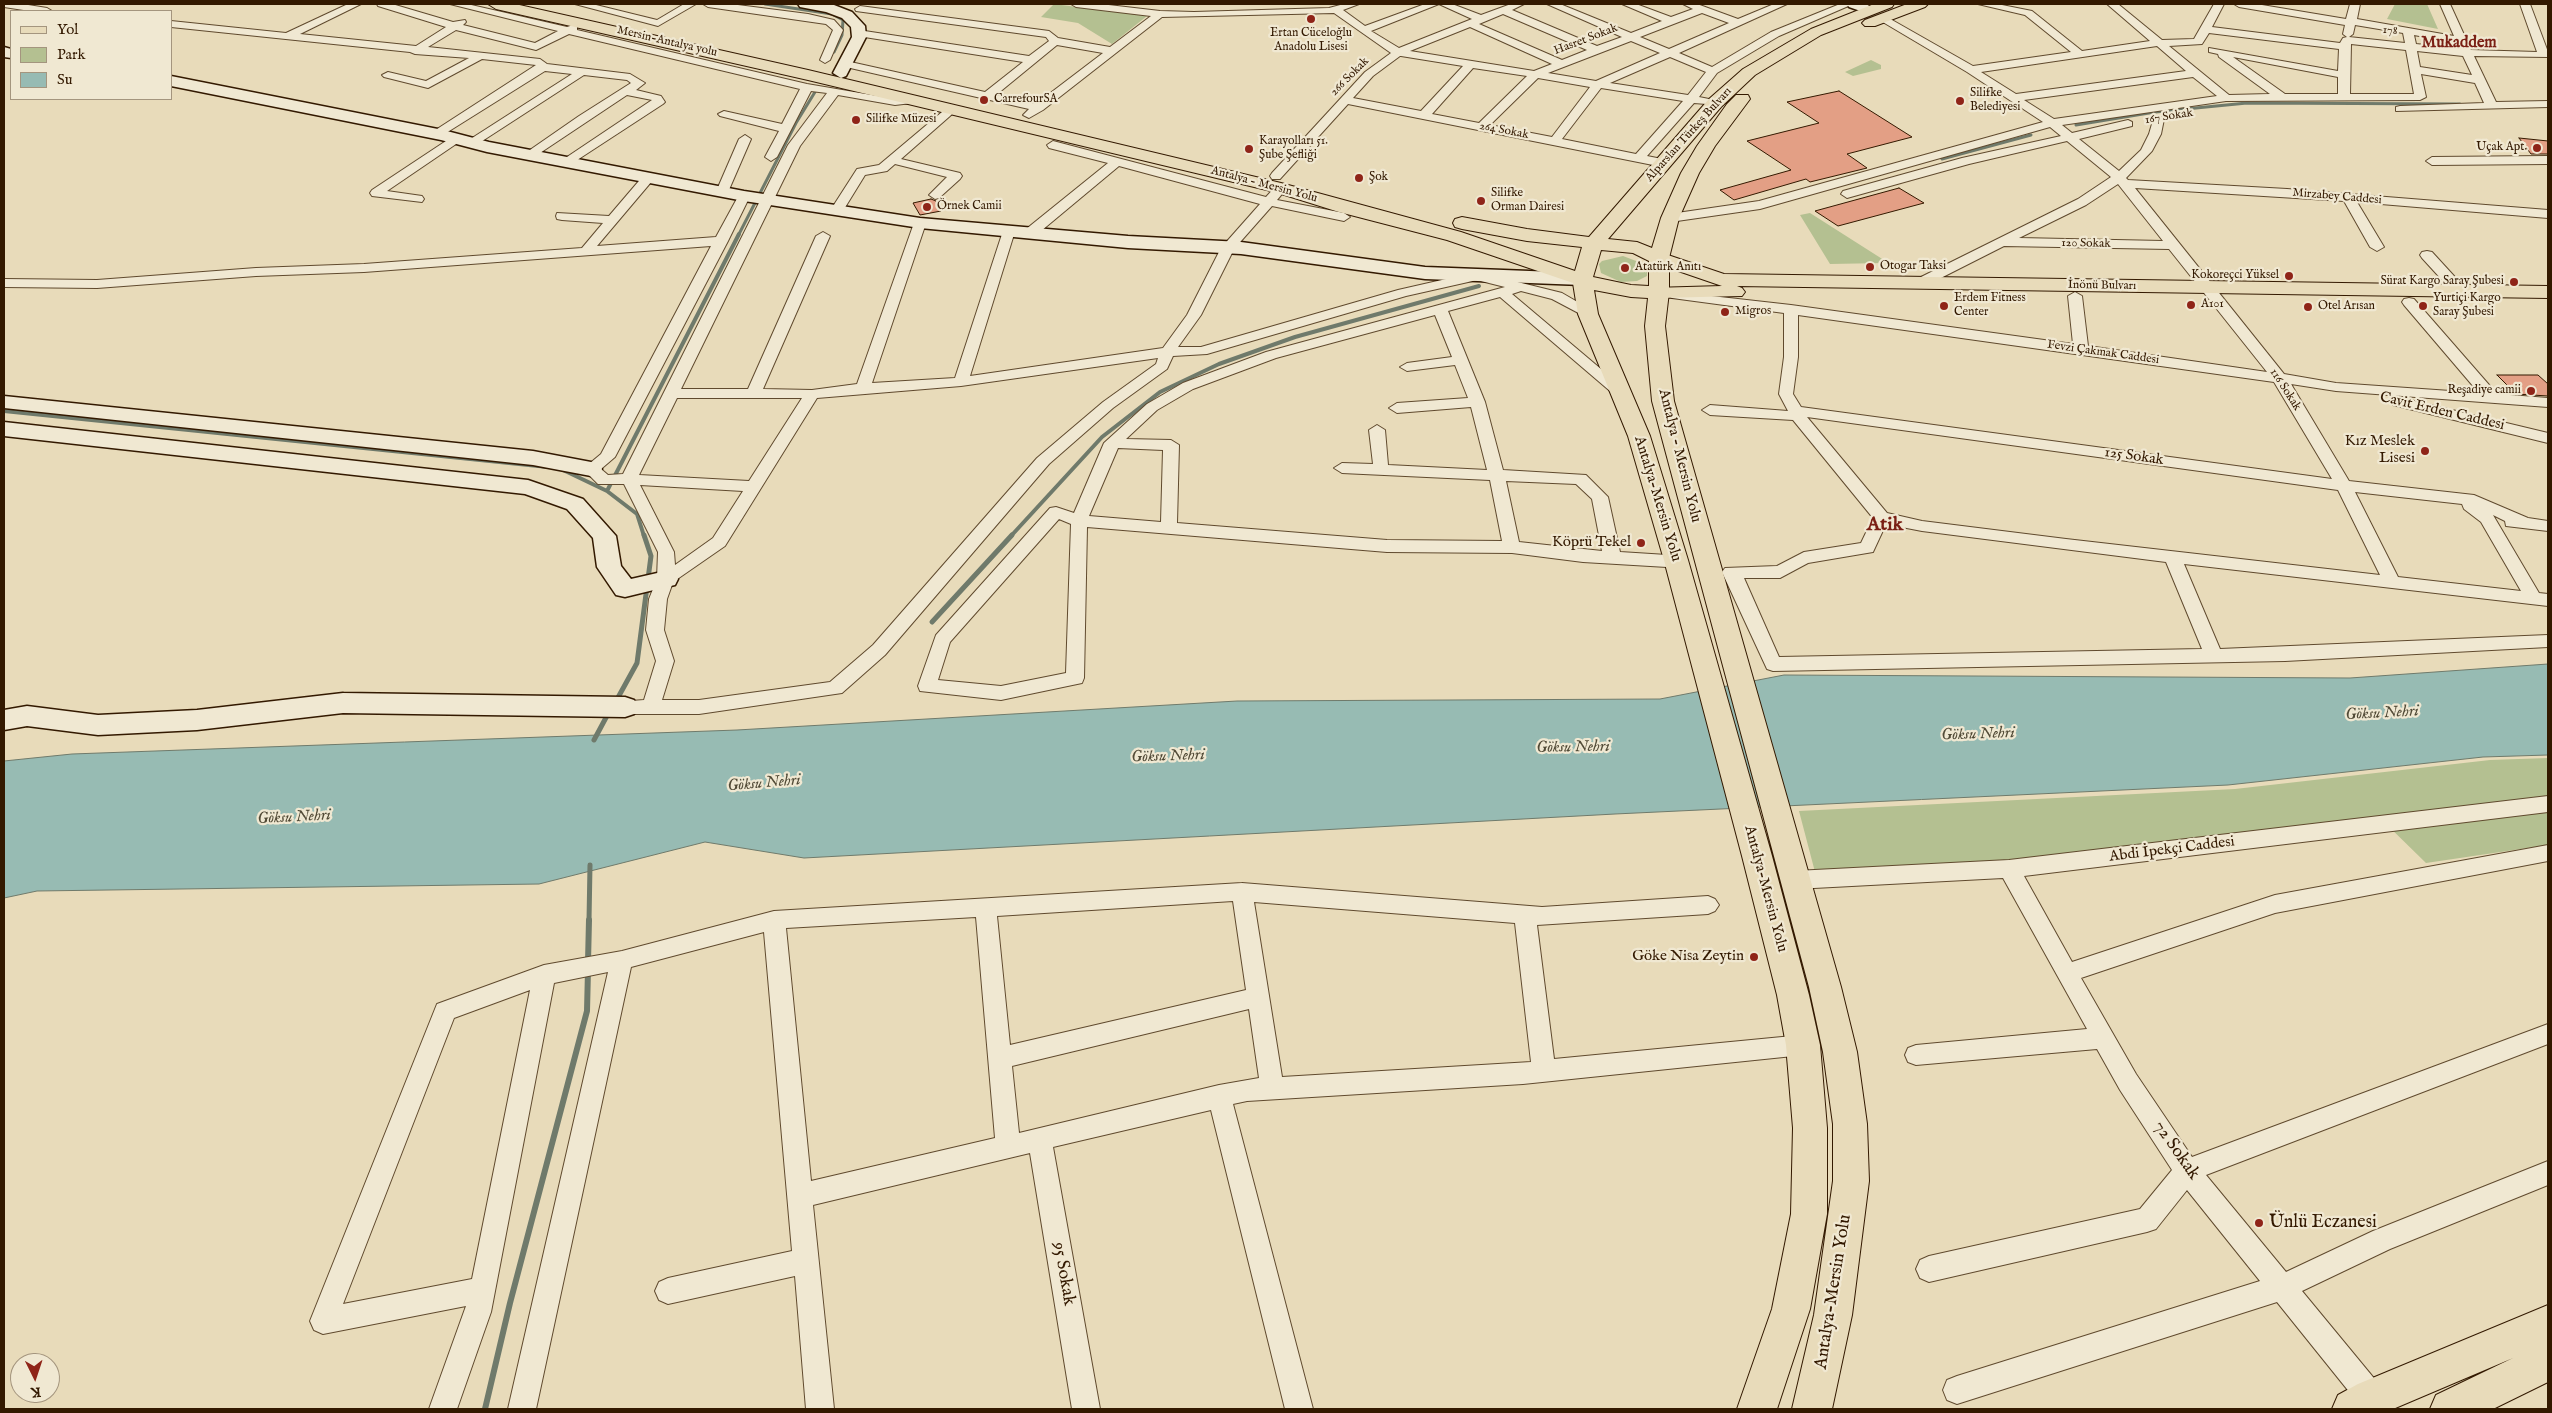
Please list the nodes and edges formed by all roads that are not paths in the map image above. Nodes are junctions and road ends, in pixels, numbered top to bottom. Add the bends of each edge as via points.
1 (5, 4) edge
2 (356, 4) edge
3 (382, 4) edge
4 (455, 4) edge
5 (544, 4) edge
6 (580, 4) edge
7 (691, 4) edge
8 (708, 4) edge
9 (805, 4) edge
10 (910, 4) edge
11 (1076, 4) edge
12 (1354, 4) edge
13 (1434, 4) edge
14 (1444, 4) edge
15 (1519, 4) edge
16 (1552, 4) edge
17 (1627, 4) edge
18 (1782, 4) edge
19 (1848, 4) edge
20 (1920, 4) edge
21 (1983, 4) edge
22 (2112, 4) edge
23 (2219, 4) edge
24 (2239, 4) edge
25 (2355, 4) edge
26 (2445, 4) edge
27 (2524, 4) edge
28 (1693, 5) edge
29 (490, 7) edge
30 (860, 9) dead end
31 (1873, 9) edge
32 (42, 10) edge
33 (1332, 10) junction
34 (1502, 10) junction
35 (896, 14) junction
36 (1160, 14) junction
37 (1480, 19) junction
38 (1671, 21) junction
39 (583, 22) junction
40 (2351, 22) junction
41 (1468, 23) junction
42 (1739, 23) junction
43 (172, 24) edge
44 (454, 26) junction
45 (2205, 29) junction
46 (568, 30) junction
47 (1363, 30) junction
48 (2408, 32) junction
49 (863, 34) junction
50 (290, 35) junction
51 (1631, 37) junction
52 (511, 40) junction
53 (1055, 41) junction
54 (2462, 41) junction
55 (2198, 42) junction
56 (2158, 43) junction
57 (2345, 43) junction
58 (2410, 47) junction
59 (2275, 49) junction
60 (415, 50) junction
61 (1596, 50) junction
62 (2213, 50) junction
63 (1112, 51) junction
64 (1399, 52) junction
65 (1671, 53) junction
66 (2468, 53) junction
67 (2080, 54) junction
68 (478, 57) junction
69 (2546, 59) edge
70 (1032, 60) junction
71 (1471, 64) junction
72 (1562, 64) junction
73 (543, 67) junction
74 (1713, 70) junction
75 (1971, 70) junction
76 (2415, 70) junction
77 (583, 71) junction
78 (814, 72) junction
79 (1536, 74) junction
80 (2196, 74) junction
81 (388, 75) dead end
82 (2344, 75) junction
83 (840, 78) junction
84 (2480, 80) junction
85 (172, 82) edge
86 (1598, 84) junction
87 (628, 92) junction
88 (987, 96) junction
89 (2281, 97) junction
90 (2344, 97) junction
91 (1692, 98) junction
92 (2013, 98) junction
93 (2226, 98) junction
94 (1346, 100) junction
95 (1715, 103) junction
96 (2548, 104) edge
97 (2492, 107) junction
98 (1033, 112) junction
99 (724, 114) dead end
100 (946, 114) dead end
101 (1424, 115) junction
102 (2158, 120) junction
103 (2052, 123) junction
104 (1482, 126) junction
105 (786, 129) junction
106 (438, 134) junction
107 (2070, 136) junction
108 (455, 139) junction
109 (745, 139) dead end
110 (1555, 141) junction
111 (473, 143) junction
112 (1053, 145) dead end
113 (531, 155) junction
114 (771, 157) dead end
115 (1638, 159) junction
116 (892, 160) junction
117 (2548, 160) edge
118 (2432, 161) dead end
119 (568, 162) junction
120 (1117, 162) junction
121 (1662, 164) junction
122 (648, 178) junction
123 (2122, 180) junction
124 (1278, 182) junction
125 (722, 192) junction
126 (2096, 192) junction
127 (935, 195) dead end
128 (2134, 195) junction
129 (744, 196) junction
130 (1837, 197) dead end
131 (1787, 198) junction
132 (2348, 198) junction
133 (418, 199) dead end
134 (767, 201) junction
135 (1269, 202) junction
136 (1800, 207) dead end
137 (836, 210) junction
138 (2548, 214) edge
139 (562, 216) dead end
140 (1344, 217) dead end
141 (1670, 218) junction
142 (613, 220) junction
143 (920, 223) junction
144 (1605, 228) junction
145 (1009, 231) junction
146 (1030, 233) junction
147 (1527, 235) junction
148 (823, 236) dead end
149 (721, 241) junction
150 (1999, 242) junction
151 (1593, 244) junction
152 (2173, 245) junction
153 (2377, 247) dead end
154 (1228, 248) junction
155 (586, 251) junction
156 (2427, 255) dead end
157 (1659, 258) junction
158 (1477, 276) junction
159 (1582, 279) junction
160 (4, 283) edge
161 (1920, 283) junction
162 (1521, 287) junction
163 (2460, 291) junction
164 (1502, 292) junction
165 (1659, 292) junction
166 (2548, 292) edge
167 (2212, 294) junction
168 (2076, 296) junction
169 (2409, 302) junction
170 (2548, 304) edge
171 (1440, 309) junction
172 (1791, 309) junction
173 (1588, 314) junction
174 (2081, 350) junction
175 (1168, 352) junction
176 (1461, 360) junction
177 (1407, 367) dead end
178 (2280, 379) junction
179 (960, 382) junction
180 (1618, 387) junction
181 (2336, 387) junction
182 (862, 388) junction
183 (672, 393) junction
184 (754, 394) junction
185 (812, 394) junction
186 (2461, 397) junction
187 (2493, 399) junction
188 (4, 402) edge
189 (1477, 402) junction
190 (2548, 402) edge
191 (1397, 408) dead end
192 (1710, 410) dead end
193 (1797, 414) junction
194 (2466, 417) junction
195 (4, 428) edge
196 (1378, 430) dead end
197 (2548, 438) edge
198 (1112, 444) junction
199 (1342, 468) dead end
200 (1381, 470) junction
201 (598, 474) junction
202 (1497, 476) junction
203 (630, 479) junction
204 (753, 486) junction
205 (2344, 486) junction
206 (2467, 499) junction
207 (1881, 517) junction
208 (2487, 519) junction
209 (1079, 521) junction
210 (2524, 523) junction
211 (2548, 526) edge
212 (1169, 528) junction
213 (1512, 547) junction
214 (1612, 557) junction
215 (2173, 558) junction
216 (1667, 561) dead end
217 (666, 579) junction
218 (2393, 584) junction
219 (2541, 600) edge
220 (2548, 641) edge
221 (1732, 649) joint
222 (2214, 655) junction
223 (625, 707) joint
224 (651, 707) junction
225 (4, 720) edge
226 (2548, 804) edge
227 (2548, 853) edge
228 (1780, 864) junction
229 (2009, 869) junction
230 (1242, 892) junction
231 (1708, 905) dead end
232 (986, 907) junction
233 (1525, 914) junction
234 (774, 920) junction
235 (622, 960) junction
236 (2068, 973) junction
237 (544, 975) junction
238 (1258, 997) junction
239 (2548, 1034) edge
240 (2104, 1038) junction
241 (1803, 1045) junction
242 (1916, 1055) dead end
243 (1000, 1058) junction
244 (1544, 1071) junction
245 (1272, 1088) junction
246 (1220, 1096) junction
247 (1040, 1139) junction
248 (1008, 1147) junction
249 (2187, 1171) junction
250 (2548, 1173) edge
251 (800, 1196) junction
252 (806, 1261) junction
253 (1929, 1269) dead end
254 (2282, 1287) junction
255 (482, 1290) junction
256 (668, 1290) dead end
257 (2548, 1324) edge
258 (2548, 1362) edge
259 (1957, 1390) dead end
260 (2367, 1405) edge
261 (443, 1409) edge
262 (522, 1409) edge
263 (820, 1409) edge
264 (1086, 1409) edge
265 (1299, 1409) edge
266 (1757, 1409) edge
267 (1812, 1409) edge
268 (2450, 1409) edge

1 - 32 street
2 - 50 street
3 - 44 street
4 - 29 street
5 - 78 main road, Mersin-Antalya yolu
6 - 7 street via 658,23
8 - 78 street via 808,16 830,22 838,30
9 - 49 street via 829,8 847,16
10 - 35 street
11 - 36 street
12 - 33 street
13 - 47 street
14 - 37 street
15 - 34 street, 266 Sokak
16 - 51 street
17 - 38 street
18 - 42 street
19 - 74 street via 1774,34
20 - 31 main road, Alparslan Türkeş Bulvarı
21 - 67 street via 2028,13
22 - 56 street
23 - 45 street
24 - 40 street
25 - 40 street
26 - 54 street
27 - 69 street
28 - 38 street, Hasret Sokak
28 - 42 street
29 - 39 main road, Mersin-Antalya yolu
29 - 44 street
29 - 46 street
30 - 35 street
31 - 75 street
31 - 95 main road, Alparslan Türkeş Bulvarı via 1816,32 1774,56 1749,72
31 - 141 main road, Alparslan Türkeş Bulvarı via 1832,40 1757,85 1732,108 1690,173
33 - 36 street
33 - 47 street
34 - 37 street, 266 Sokak
34 - 61 street
35 - 49 street
35 - 53 street via 1049,34
36 - 63 street
37 - 41 street, 266 Sokak
38 - 51 street, Hasret Sokak
39 - 46 street
39 - 78 main road, Mersin-Antalya yolu
40 - 48 street
40 - 57 street
41 - 64 street, 266 Sokak
41 - 72 street
42 - 65 street
43 - 50 street
44 - 52 street
44 - 60 street
45 - 55 street
45 - 59 street
46 - 52 street via 536,46
46 - 78 street
47 - 64 street
48 - 54 street
48 - 58 street
49 - 70 street
49 - 83 street
50 - 60 street
51 - 61 street, Hasret Sokak
51 - 65 street
52 - 68 street
53 - 63 street
53 - 70 street
54 - 66 street
55 - 56 street
55 - 62 street
56 - 67 street
56 - 80 street
57 - 58 street, 178
57 - 59 street, 178
57 - 82 street
58 - 66 street, 178
58 - 76 street
59 - 62 street
59 - 82 street
60 - 68 street
61 - 72 street, Hasret Sokak
62 - 89 street
63 - 98 street
64 - 71 street
64 - 94 street, 266 Sokak via 1369,74
65 - 74 street
65 - 86 street
66 - 69 street, 178
66 - 84 street
67 - 75 street
68 - 73 street via 540,62
68 - 81 street via 428,85
70 - 88 street
71 - 79 street
71 - 101 street
72 - 79 street, Hasret Sokak
73 - 77 street
73 - 106 street
74 - 91 street
75 - 92 street
76 - 84 street
76 - 90 street via 2420,97
77 - 87 street via 630,77 639,83
77 - 111 street
78 - 83 main road, Mersin-Antalya yolu
78 - 105 street
79 - 86 street
79 - 104 street, Hasret Sokak
80 - 92 street
80 - 93 street
82 - 90 street
83 - 88 street
83 - 98 main road, Antalya - Mersin Yolu
83 - 124 main road, Antalya - Mersin Yolu via 916,100
83 - 134 street via 794,145
84 - 97 street
85 - 106 street
86 - 91 street
86 - 110 street
87 - 113 street via 583,118
87 - 119 street via 650,95 659,102
88 - 98 street
89 - 90 street
89 - 93 street
91 - 95 street
91 - 115 street
92 - 103 street
93 - 103 street
94 - 101 street, 264 Sokak
94 - 124 street, 266 Sokak
95 - 121 main road, Alparslan Türkeş Bulvarı
96 - 97 street, 167 Sokak
97 - 102 street, 167 Sokak via 2248,108 2179,114
98 - 124 main road, Antalya - Mersin Yolu
99 - 105 street via 736,122
100 - 116 street
101 - 104 street, 264 Sokak
102 - 107 street, 167 Sokak
102 - 123 street via 2146,151
103 - 107 street
103 - 131 street
104 - 110 street, 264 Sokak
105 - 114 street
106 - 108 street
107 - 123 street, 116 Sokak
107 - 130 street, 167 Sokak
108 - 111 street
108 - 133 street via 376,192
109 - 125 street
110 - 115 street, 264 Sokak
111 - 113 street
112 - 120 street
113 - 119 street
115 - 121 street, 264 Sokak
116 - 127 street via 956,176
116 - 137 street via 883,168 861,172
117 - 118 street
119 - 122 street
120 - 135 street
120 - 146 street
121 - 144 main road, Alparslan Türkeş Bulvarı
122 - 125 street
122 - 142 street
123 - 126 street
123 - 128 street, 116 Sokak
123 - 132 street, Mirzabey Caddesi
124 - 135 street, 266 Sokak
124 - 147 main road, Antalya - Mersin Yolu via 1453,222
124 - 159 main road, Antalya - Mersin Yolu via 1346,208 1454,236
125 - 129 street
126 - 128 street
126 - 150 street
128 - 152 street, 116 Sokak
129 - 134 street
129 - 149 street
131 - 136 street
131 - 141 street via 1721,212
132 - 138 street, Mirzabey Caddesi
132 - 153 street
134 - 137 street
134 - 183 street
135 - 140 street
135 - 154 street, 266 Sokak
137 - 143 street
139 - 142 street
141 - 157 main road, Alparslan Türkeş Bulvarı
142 - 155 street
143 - 145 street
143 - 182 street
144 - 147 main road
144 - 151 main road, Alparslan Türkeş Bulvarı
145 - 146 street
145 - 179 street
146 - 154 street
147 - 151 main road, Antalya - Mersin Yolu
148 - 184 street
149 - 155 street
149 - 201 street
150 - 152 street, 120 Sokak
150 - 161 street
151 - 157 main road, Antalya - Mersin Yolu via 1638,248
151 - 159 main road, Alparslan Türkeş Bulvarı
152 - 167 street, 116 Sokak
154 - 158 street via 1425,273
154 - 175 street, 266 Sokak via 1194,315
155 - 160 street via 97,284
156 - 163 street
157 - 161 main road, İnönü Bulvarı via 1722,280
157 - 165 main road, Antalya - Mersin Yolu
158 - 159 street
158 - 162 street
158 - 175 street via 1403,293 1202,351
159 - 165 main road, Antalya - Mersin Yolu via 1613,288
159 - 173 main road
161 - 167 main road, İnönü Bulvarı
162 - 164 street
162 - 173 street via 1557,296
163 - 166 main road, İnönü Bulvarı
163 - 167 main road, İnönü Bulvarı
164 - 171 street
164 - 180 street
165 - 168 main road, İnönü Bulvarı via 1837,290
165 - 172 street, Fevzi Çakmak Caddesi
165 - 221 main road, Antalya - Mersin Yolu via 1655,326 1663,401
167 - 168 main road, İnönü Bulvarı
167 - 169 main road, İnönü Bulvarı
167 - 178 street, 116 Sokak
168 - 174 street
169 - 170 main road, İnönü Bulvarı
169 - 187 street
171 - 176 street
171 - 198 street via 1271,355 1188,386 1152,407
172 - 174 street, Fevzi Çakmak Caddesi
172 - 193 street via 1791,356 1786,394
173 - 180 main road
174 - 178 street, Fevzi Çakmak Caddesi
175 - 179 street
175 - 224 street, 266 Sokak via 1162,366 1108,405 1043,462 879,650 835,688 699,707
176 - 177 street
176 - 189 street
178 - 181 street, Fevzi Çakmak Caddesi
178 - 205 street, 116 Sokak
179 - 182 street
180 - 228 main road, Antalya-Mersin Yolu via 1639,436 1702,652
181 - 186 street, Fevzi Çakmak Caddesi
181 - 194 street, Cavit Erden Caddesi
182 - 185 street
183 - 184 street
183 - 203 street
184 - 185 street
185 - 204 street
186 - 187 street, Fevzi Çakmak Caddesi
186 - 194 street via 2452,407
187 - 190 street, Fevzi Çakmak Caddesi
188 - 201 street via 533,458
189 - 191 street
189 - 202 street
192 - 193 street, 125 Sokak
193 - 205 street, 125 Sokak
193 - 207 street
194 - 197 street, Cavit Erden Caddesi
195 - 217 street via 528,487 575,504 604,536 608,567 625,589
196 - 200 street
198 - 209 street
198 - 212 street via 1171,446
199 - 200 street
200 - 202 street
201 - 203 street
202 - 213 street
202 - 214 street via 1580,479 1600,497
203 - 204 street
203 - 217 street via 666,552
204 - 217 street via 719,542
205 - 206 street, 125 Sokak
205 - 218 street, 116 Sokak
206 - 208 street
206 - 210 street, 125 Sokak
207 - 215 street via 1922,526
207 - 222 street via 1867,548 1804,558 1780,572 1732,572 1773,664
208 - 210 street
208 - 219 street
209 - 209 street via 1075,678 1001,693 926,686 942,640 1056,512
209 - 212 street
210 - 211 street
212 - 213 street via 1386,546
213 - 214 street
214 - 216 street
215 - 218 street
215 - 222 street
217 - 224 street via 658,599 655,630 665,661
218 - 219 street
220 - 222 street
221 - 228 main road, Antalya-Mersin Yolu
223 - 224 street, 266 Sokak
223 - 225 street via 343,703 197,720 98,725 27,716
226 - 229 street, Abdi İpekçi Caddesi
227 - 236 street via 2275,904
228 - 229 street, Abdi İpekçi Caddesi
228 - 241 main road, Antalya-Mersin Yolu via 1793,995
228 - 267 main road, Antalya-Mersin Yolu via 1825,987 1840,1052 1850,1124 1851,1181 1841,1260 1833,1315
229 - 236 street, 72 Sokak
230 - 232 street
230 - 233 street
230 - 238 street
231 - 233 street via 1542,916
232 - 234 street
232 - 243 street
233 - 244 street
234 - 235 street
234 - 251 street
235 - 237 street
235 - 262 street
236 - 240 street, 72 Sokak
237 - 255 street
237 - 255 street via 445,1011 323,1321
238 - 243 street
238 - 245 street
239 - 249 street
240 - 242 street
240 - 249 street, 72 Sokak via 2128,1082
241 - 244 street
241 - 266 main road, Antalya-Mersin Yolu via 1810,1128 1809,1214 1791,1310
243 - 248 street
244 - 245 street
245 - 246 street
246 - 247 street
246 - 265 street
247 - 248 street
247 - 264 street, 95 Sokak
248 - 251 street
249 - 253 street via 2146,1220
249 - 254 street, 72 Sokak
250 - 254 street via 2382,1240
251 - 252 street
252 - 256 street
252 - 263 street
254 - 259 street
254 - 260 street, 72 Sokak
255 - 261 street via 478,1312
257 - 260 main road
258 - 268 main road

